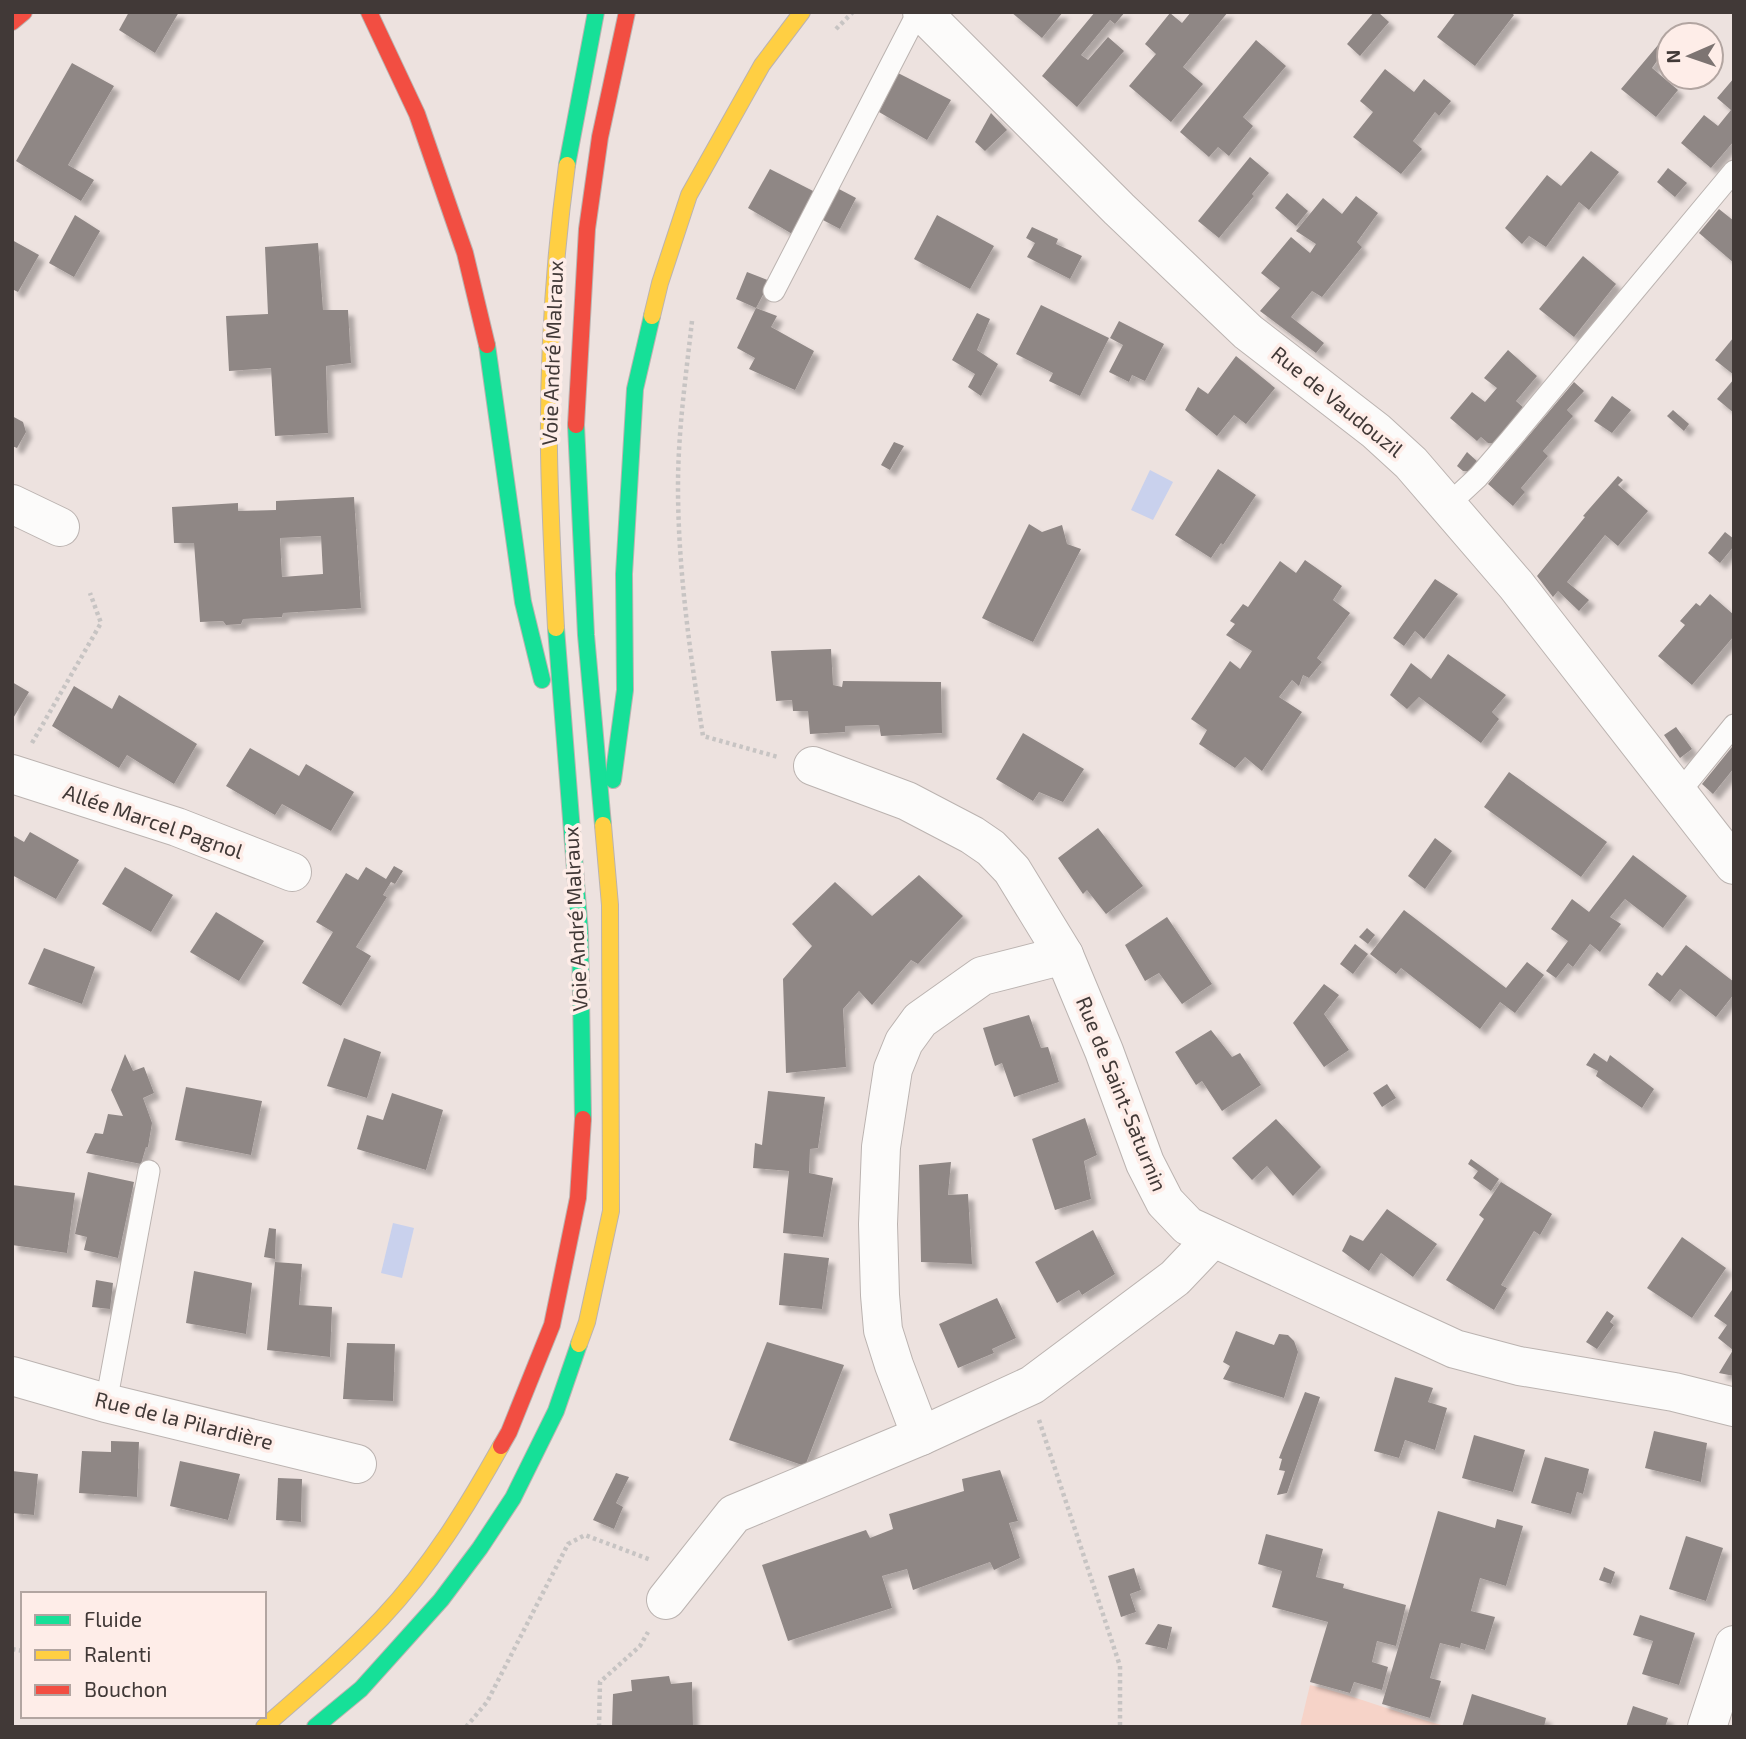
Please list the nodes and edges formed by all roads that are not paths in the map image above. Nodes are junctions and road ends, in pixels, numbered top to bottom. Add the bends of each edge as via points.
1 (24, 12) edge
2 (369, 12) edge
3 (596, 12) edge
4 (627, 12) edge
5 (802, 12) edge
6 (920, 12) edge
7 (12, 22) edge
8 (1734, 171) edge
9 (774, 291) dead end
10 (12, 503) edge
11 (1448, 505) junction
12 (60, 527) dead end
13 (1734, 725) edge
14 (564, 745) junction
15 (813, 766) road end
16 (13, 774) edge
17 (1678, 794) junction
18 (1734, 865) edge
19 (292, 872) dead end
20 (610, 905) junction
21 (1064, 956) junction
22 (149, 1171) dead end
23 (1213, 1238) junction
24 (12, 1376) edge
25 (106, 1403) junction
26 (1734, 1407) edge
27 (920, 1436) junction
28 (357, 1464) dead end
29 (676, 1587) road end
30 (1734, 1645) edge
31 (264, 1727) edge
32 (315, 1727) edge
33 (1707, 1727) edge

1 - 7 main road
2 - 14 main road via 417,114 465,253 488,349 523,602 541,678
3 - 14 main road, Voie André Malraux via 571,136 552,315 549,450
4 - 20 main road, Voie André Malraux via 600,137 587,229 576,421 586,635
5 - 20 main road via 762,65 689,195 660,283 635,389 624,574 625,691 613,781
6 - 9 lane
6 - 11 street, Rue de Vaudouzil via 1248,332 1376,431
8 - 11 lane via 1510,440
10 - 12 street
11 - 17 street, Rue de Vaudouzil
13 - 17 lane
14 - 31 main road, Voie André Malraux via 580,933 584,1095 578,1198 552,1325 509,1432 467,1506 430,1558 383,1617
15 - 21 street, Rue de Saint-Saturnin via 907,800 991,848 1012,870
16 - 19 street, Allée Marcel Pagnol via 177,827
17 - 18 street, Rue de Vaudouzil
20 - 32 main road, Voie André Malraux via 611,1211 587,1322 560,1398 513,1498 480,1548 441,1600 369,1680
21 - 23 street, Rue de Saint-Saturnin via 1145,1163 1165,1202 1188,1226
21 - 27 street via 982,976 920,1020 893,1069 881,1147 880,1295 883,1330
22 - 25 lane
23 - 26 street, Rue de Saint-Saturnin via 1475,1355
23 - 27 street via 1175,1278 1032,1385
24 - 25 street, Rue de la Pilardière
25 - 28 street, Rue de la Pilardière
27 - 29 street via 734,1514
30 - 33 street

